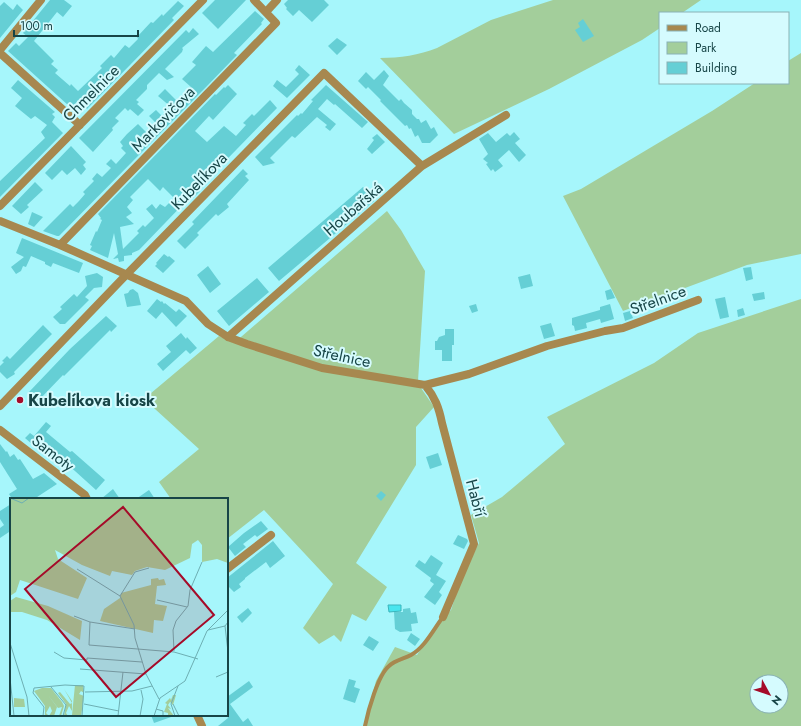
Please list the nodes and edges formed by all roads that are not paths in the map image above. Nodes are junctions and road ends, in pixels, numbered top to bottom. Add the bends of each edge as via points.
1 (41, 0) edge
2 (203, 0) edge
3 (254, 0) edge
4 (277, 0) edge
5 (266, 12) junction
6 (0, 50) edge
7 (0, 53) edge
8 (506, 116) dead end
9 (80, 125) junction
10 (422, 166) junction
11 (0, 206) edge
12 (0, 221) edge
13 (60, 245) junction
14 (127, 274) junction
15 (698, 300) dead end
16 (228, 336) junction
17 (425, 385) junction
18 (0, 406) edge
19 (0, 430) edge
20 (87, 498) edge
21 (271, 534) dead end
22 (228, 568) edge
23 (442, 617) joint
24 (197, 716) edge
25 (202, 726) edge
26 (366, 726) edge

1 - 6 street
2 - 9 street, Chmelnice
3 - 5 street
4 - 5 street
5 - 13 street, Markovičova via 276,23
7 - 9 street
8 - 10 street, Houbařská
9 - 11 street, Chmelnice
10 - 14 street, Kubelíkova via 324,74
10 - 16 street, Houbařská
12 - 13 street, Střelnice
13 - 14 street, Střelnice
14 - 16 street, Střelnice via 186,300 202,319
14 - 18 street, Kubelíkova
15 - 17 street, Střelnice via 623,328 547,346 469,374
16 - 17 street, Střelnice via 322,368
17 - 23 street, Habří via 438,406 474,544
19 - 20 street, Samoty
21 - 22 street
23 - 26 lane via 420,649 389,665 385,670 378,684
24 - 25 street

